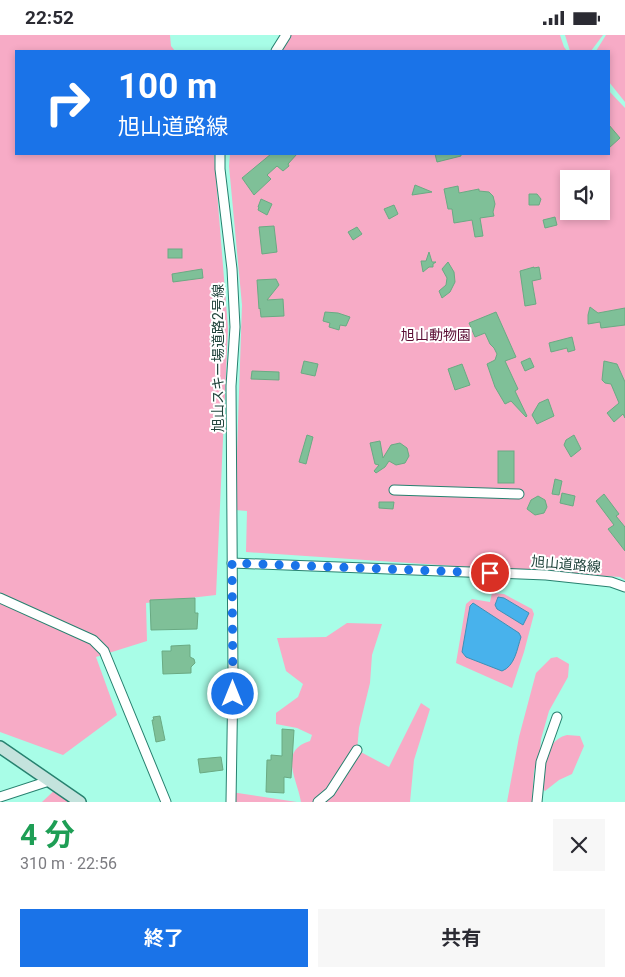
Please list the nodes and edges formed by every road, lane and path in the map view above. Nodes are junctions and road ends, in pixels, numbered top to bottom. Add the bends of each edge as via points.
1 (286, 35) edge
2 (277, 50) edge
3 (220, 155) edge
4 (394, 490) dead end
5 (519, 494) dead end
6 (232, 563) junction
7 (625, 587) edge
8 (0, 598) edge
9 (557, 717) dead end
10 (0, 747) edge
11 (357, 750) dead end
12 (49, 781) junction
13 (0, 797) edge
14 (80, 802) edge
15 (166, 802) edge
16 (230, 802) edge
17 (318, 802) edge
18 (537, 802) edge

1 - 2 street
3 - 6 street, 旭山スキー場道路2号線 via 235,327 231,386
4 - 5 street
6 - 7 street, 旭山道路線 via 546,575 611,582
6 - 16 street via 233,750
8 - 15 street via 93,640 104,651
9 - 18 street via 541,762
10 - 12 main road
11 - 17 street via 330,792
12 - 13 street
12 - 14 main road

